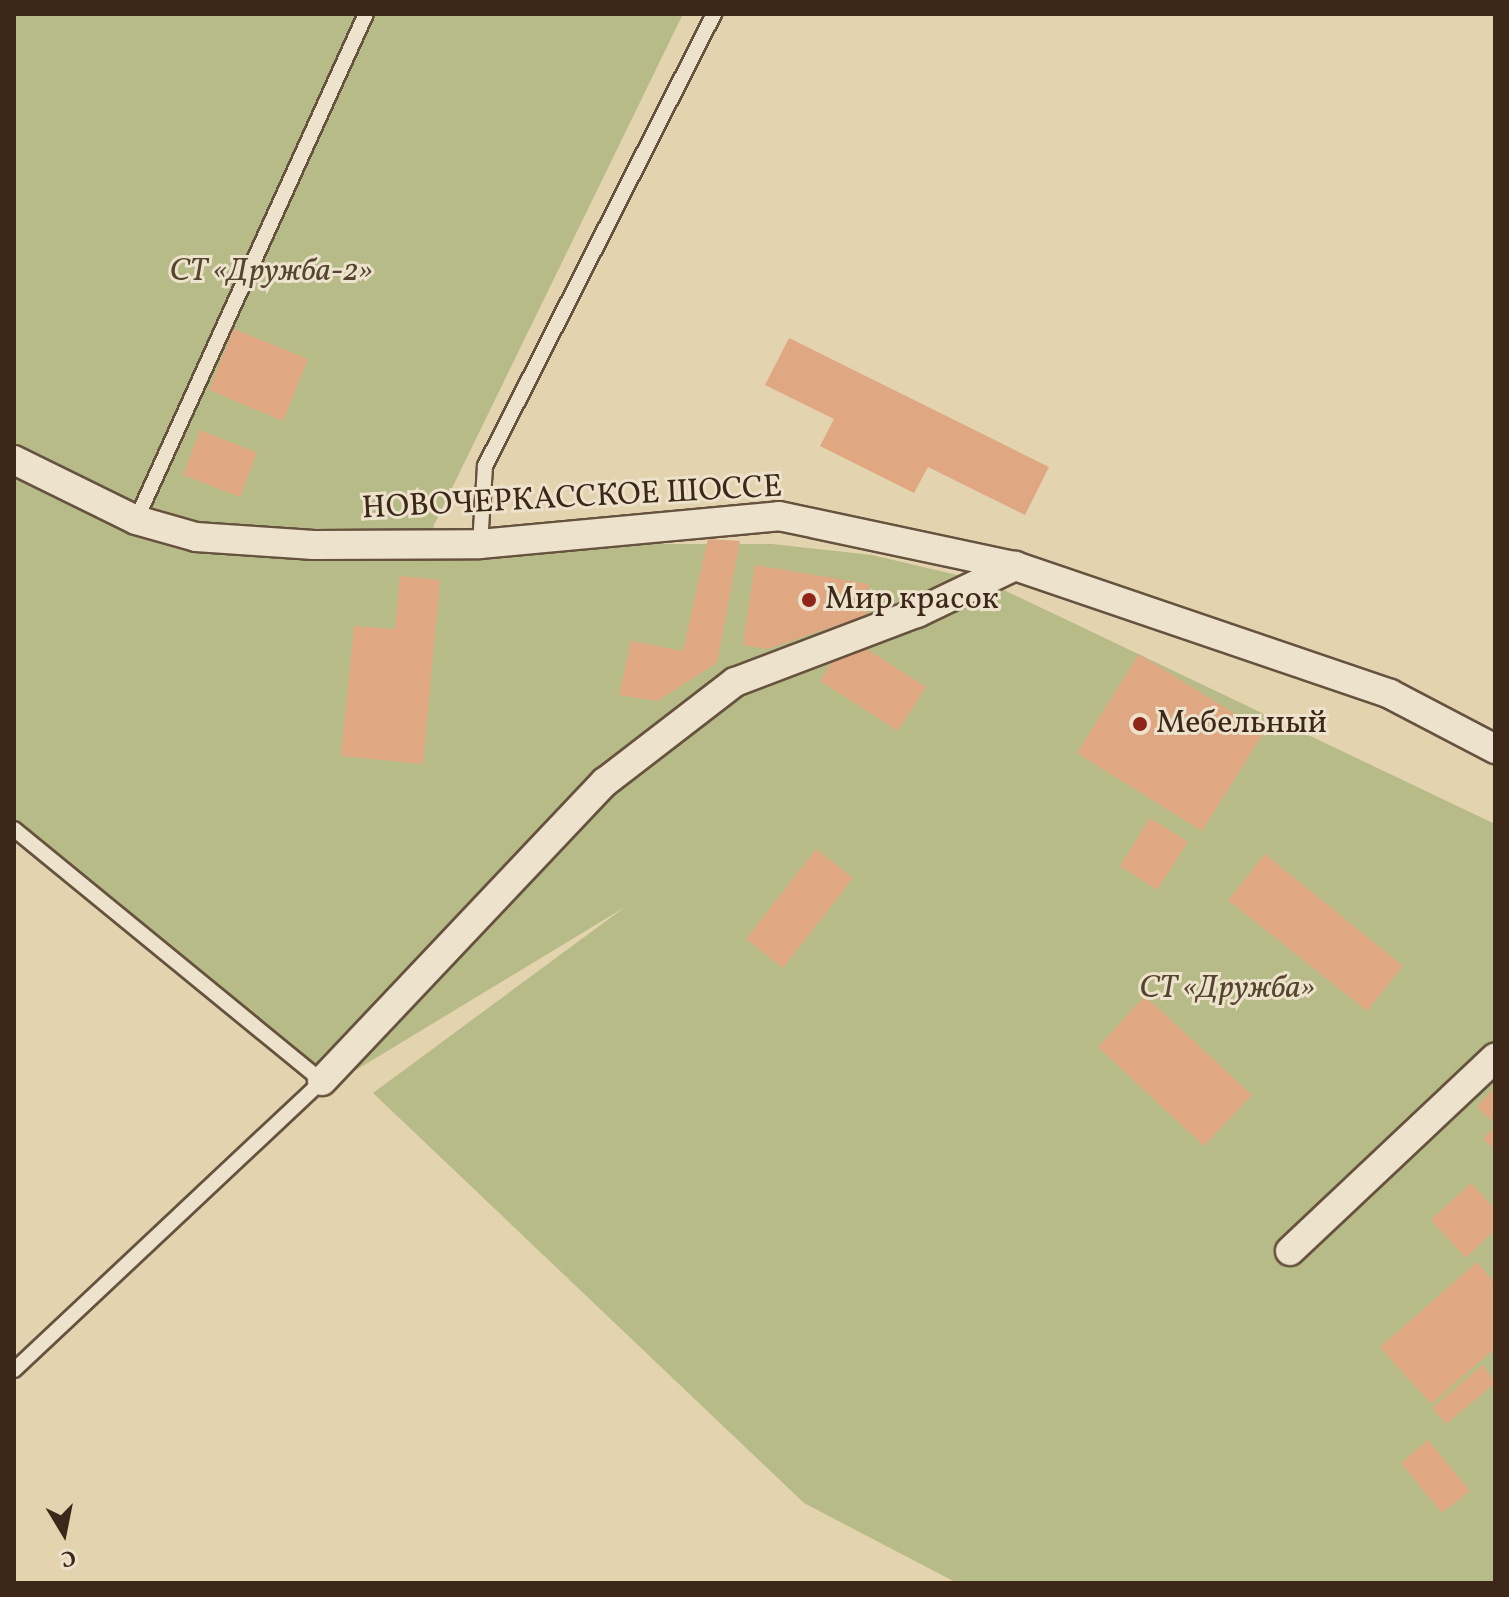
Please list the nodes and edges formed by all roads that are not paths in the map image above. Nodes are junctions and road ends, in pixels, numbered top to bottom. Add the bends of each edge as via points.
1 (366, 14) edge
2 (714, 14) edge
3 (14, 460) edge
4 (136, 520) junction
5 (480, 544) junction
6 (1015, 566) junction
7 (1495, 749) edge
8 (14, 829) edge
9 (1495, 1058) edge
10 (322, 1081) junction
11 (1290, 1251) dead end
12 (14, 1370) edge

1 - 4 lane
2 - 5 lane via 485,466
3 - 4 street, НОВОЧЕРКАССКОЕ ШОССЕ
4 - 5 street, НОВОЧЕРКАССКОЕ ШОССЕ via 225,539 314,545
5 - 6 street, НОВОЧЕРКАССКОЕ ШОССЕ via 779,516
6 - 7 street, НОВОЧЕРКАССКОЕ ШОССЕ via 1390,694
6 - 10 street via 917,613 735,682 605,782
8 - 10 lane
9 - 11 street
10 - 12 lane

